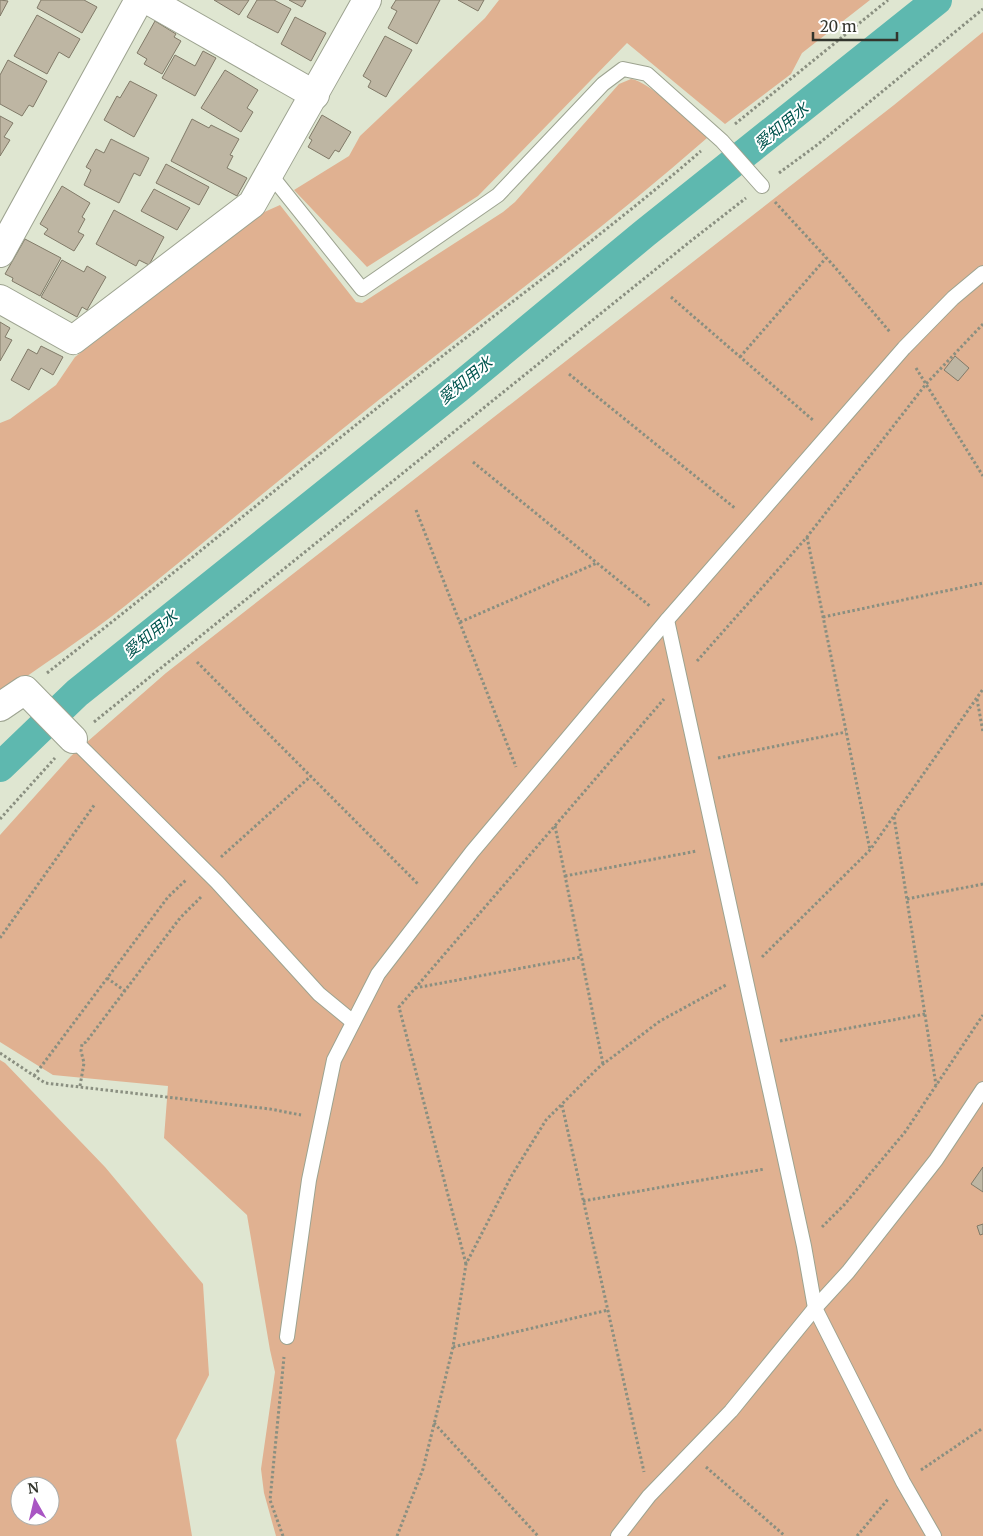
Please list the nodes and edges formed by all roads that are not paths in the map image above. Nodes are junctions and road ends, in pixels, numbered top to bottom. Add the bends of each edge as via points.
1 (139, 0) edge
2 (148, 0) edge
3 (366, 0) edge
4 (314, 95) junction
5 (270, 174) junction
6 (762, 186) road end
7 (0, 253) edge
8 (983, 273) edge
9 (0, 299) edge
10 (667, 620) junction
11 (0, 707) edge
12 (73, 739) joint
13 (354, 1022) junction
14 (983, 1089) edge
15 (816, 1308) junction
16 (286, 1337) road end
17 (618, 1536) edge
18 (934, 1536) edge

1 - 7 street
2 - 4 street
3 - 4 street
4 - 5 street
5 - 6 lane via 362,289 498,195 603,84 623,69 648,74 720,139
5 - 9 street via 252,204 73,340
8 - 10 lane via 904,348
10 - 13 lane via 472,852 378,974
10 - 15 lane
11 - 12 street via 25,690
12 - 13 lane via 217,882 319,994
13 - 16 lane via 334,1060 321,1119
14 - 15 lane via 924,1176
15 - 17 lane via 731,1411 649,1496
15 - 18 lane via 903,1482

